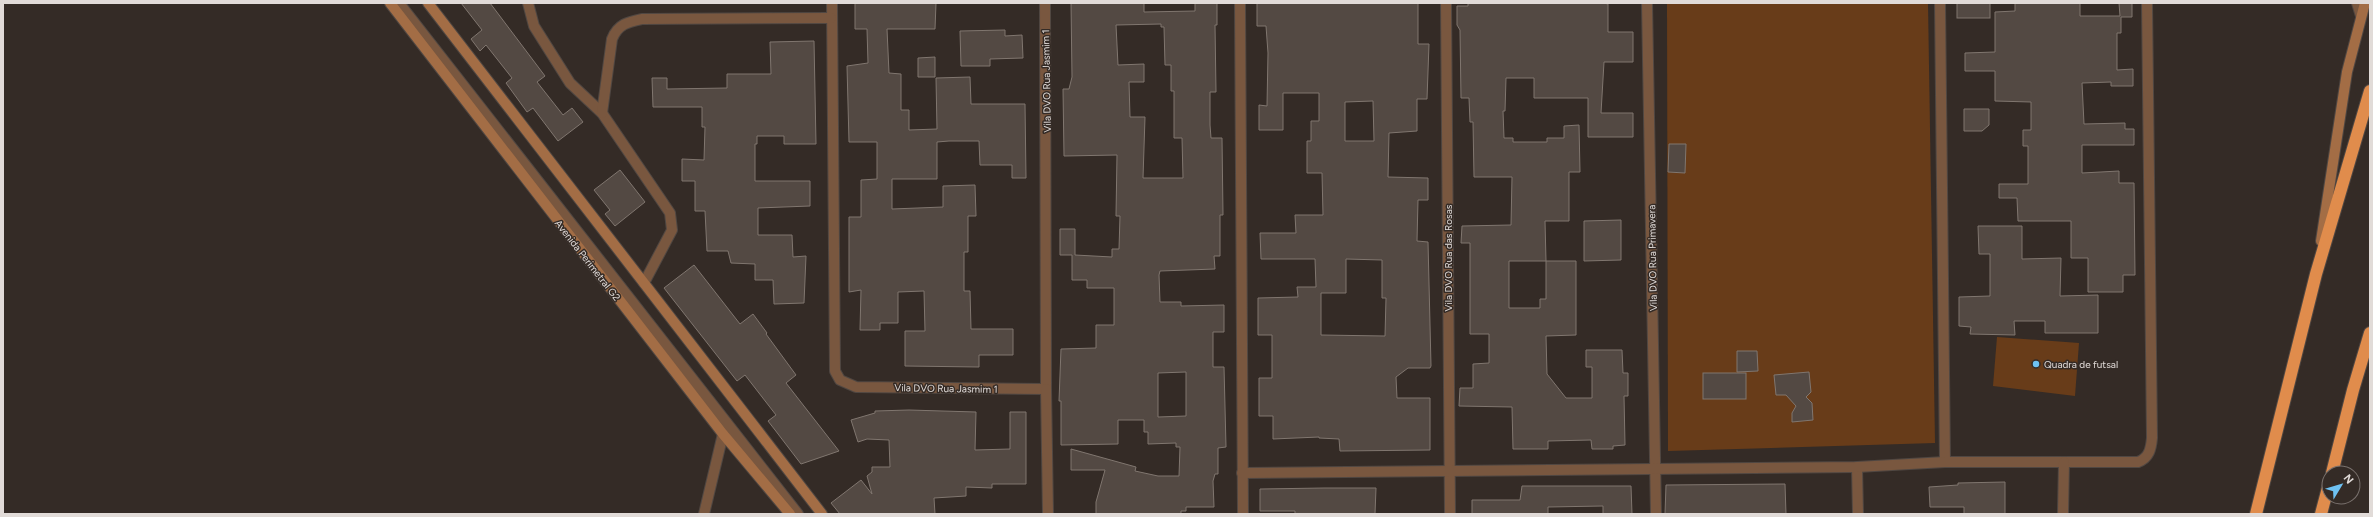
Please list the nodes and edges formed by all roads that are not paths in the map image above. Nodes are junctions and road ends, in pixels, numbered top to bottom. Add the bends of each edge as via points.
1 (390, 3) edge
2 (399, 3) edge
3 (428, 3) edge
4 (528, 3) edge
5 (832, 3) edge
6 (1045, 3) edge
7 (1240, 3) edge
8 (1446, 3) edge
9 (1647, 3) edge
10 (1940, 3) edge
11 (2147, 3) edge
12 (2357, 3) edge
13 (2365, 3) edge
14 (2361, 16) junction
15 (831, 18) junction
16 (2370, 91) edge
17 (602, 113) junction
18 (2316, 274) junction
19 (644, 283) junction
20 (2370, 333) edge
21 (1046, 389) junction
22 (723, 434) junction
23 (1945, 462) junction
24 (2064, 462) junction
25 (2334, 465) edge
26 (1857, 466) junction
27 (1656, 467) junction
28 (1450, 471) junction
29 (1242, 472) junction
30 (783, 510) edge
31 (704, 514) edge
32 (790, 514) edge
33 (798, 514) edge
34 (822, 514) edge
35 (1048, 514) edge
36 (1243, 514) edge
37 (1450, 514) edge
38 (1656, 514) edge
39 (1858, 514) edge
40 (2063, 514) edge
41 (2256, 514) edge

1 - 22 street, Avenida Perimetral G2
2 - 33 street
3 - 19 street
4 - 17 street via 534,26 570,83
5 - 15 street, Vila DVO Rua Jasmim 1
6 - 21 street, Vila DVO Rua Jasmim 1
7 - 29 street
8 - 28 street, Vila DVO Rua das Rosas
9 - 27 street, Vila DVO Rua Primavera
10 - 23 street
11 - 24 street via 2151,448 2148,455 2138,462
12 - 14 street
13 - 14 street
14 - 18 street via 2347,72
15 - 17 street via 642,19 626,23 616,29 612,38
15 - 21 street, Vila DVO Rua Jasmim 1 via 835,371 840,380 856,387
16 - 18 highway
17 - 19 street via 670,213 672,230
18 - 41 highway
19 - 34 street
20 - 25 highway
21 - 35 street
22 - 30 street, Avenida Perimetral G2
22 - 31 street
23 - 24 street
23 - 26 street
24 - 40 street
26 - 27 street
26 - 39 street
27 - 28 street
27 - 38 street, Vila DVO Rua Primavera
28 - 29 street
28 - 37 street, Vila DVO Rua das Rosas
29 - 36 street
30 - 32 street, Avenida Perimetral G2

